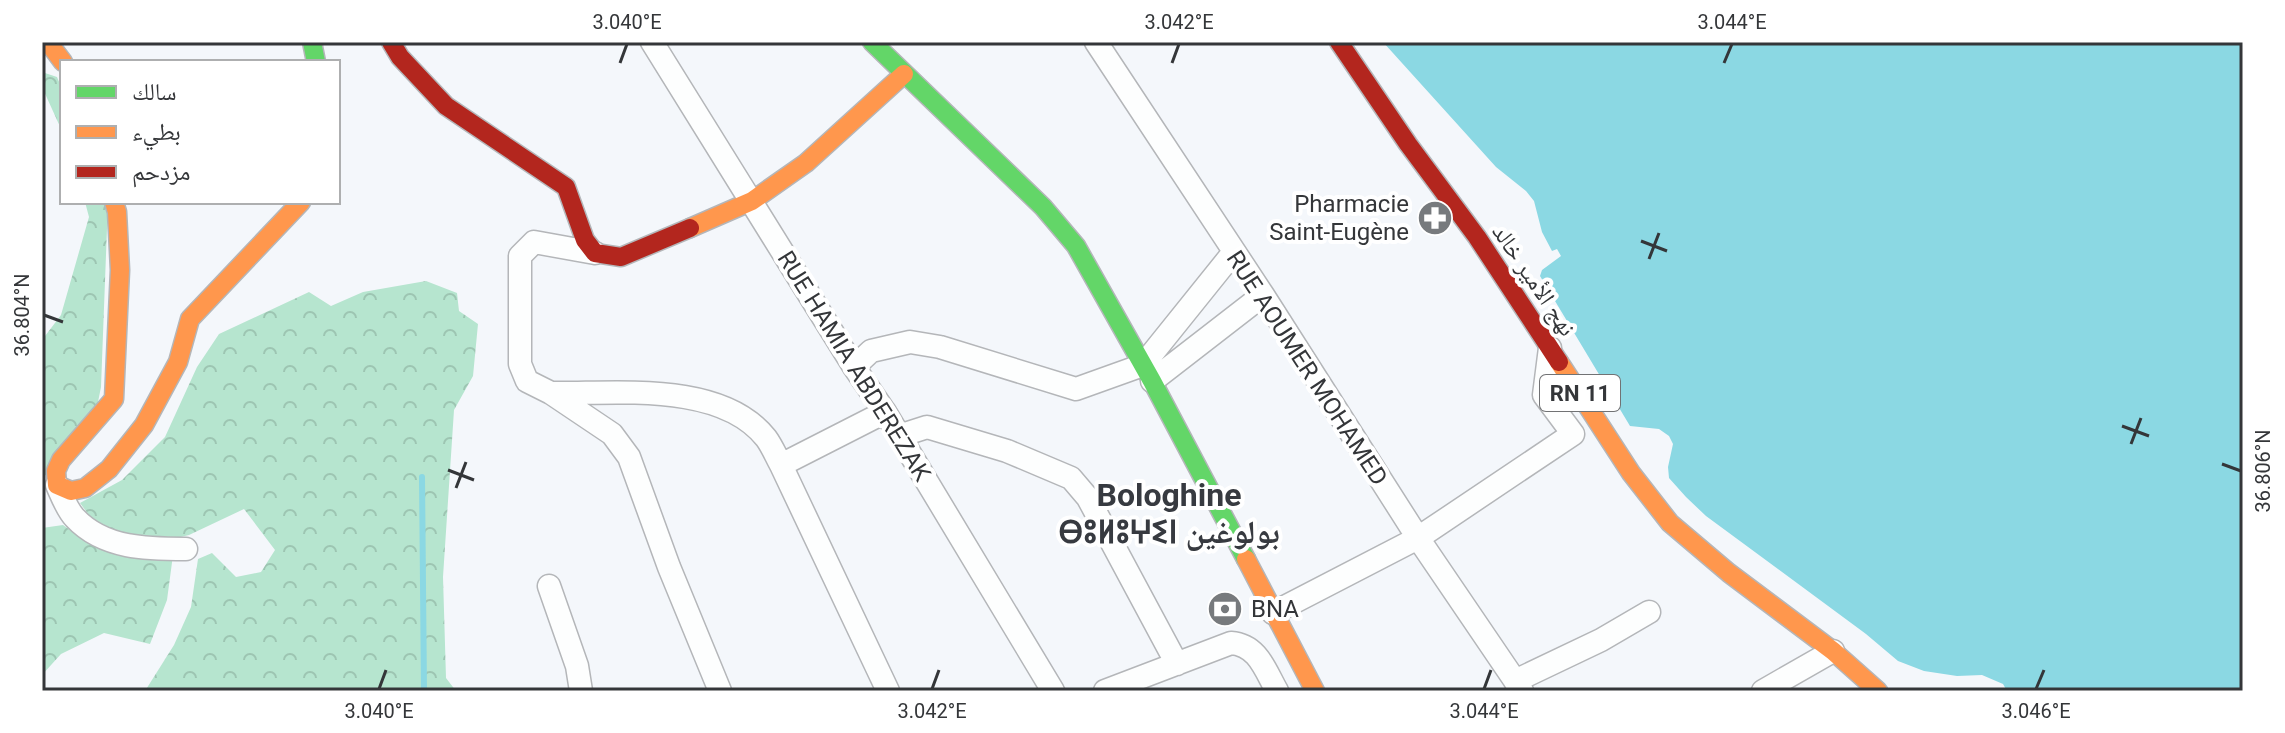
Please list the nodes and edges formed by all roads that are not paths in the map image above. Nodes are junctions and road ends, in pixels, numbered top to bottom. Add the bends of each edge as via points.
1 (48, 42) edge
2 (391, 42) edge
3 (652, 42) edge
4 (872, 42) edge
5 (1096, 42) edge
6 (1339, 42) edge
7 (62, 60) edge
8 (904, 74) junction
9 (752, 201) junction
10 (115, 204) edge
11 (299, 204) edge
12 (595, 253) junction
13 (1233, 253) junction
14 (1263, 295) junction
15 (1550, 348) junction
16 (854, 367) junction
17 (1147, 373) junction
18 (551, 393) junction
19 (885, 412) junction
20 (899, 436) junction
21 (781, 465) junction
22 (57, 485) junction
23 (1418, 538) junction
24 (186, 549) dead end
25 (549, 586) dead end
26 (1649, 612) dead end
27 (1273, 613) junction
28 (1833, 651) junction
29 (1177, 664) junction
30 (1518, 686) edge
31 (581, 691) edge
32 (720, 691) edge
33 (888, 691) edge
34 (1053, 691) edge
35 (1105, 691) edge
36 (1277, 691) edge
37 (1315, 691) edge
38 (1763, 691) edge
39 (1878, 691) edge

1 - 7 main road
2 - 12 main road via 446,106 566,187
3 - 9 street, RUE HAMIA ABDEREZAK
4 - 8 main road
5 - 13 street, RUE AOUMER MOHAMED
6 - 15 main road, نهج الأمير خالد / RN 11
8 - 9 main road via 806,163
8 - 17 main road via 1043,207 1076,246
9 - 12 main road via 621,257
9 - 16 street, RUE HAMIA ABDEREZAK
10 - 22 main road via 120,270 114,399 61,460
11 - 22 main road via 190,319 172,374 144,425 109,469 85,488 71,491
12 - 18 street via 534,242 520,256 520,364 527,381
13 - 14 street, RUE AOUMER MOHAMED
13 - 17 street
14 - 17 street
14 - 23 street, RUE AOUMER MOHAMED
15 - 23 street via 1544,395 1573,434
15 - 28 main road, نهج الأمير خالد / RN 11 via 1670,523
16 - 17 street via 871,351 910,342 1076,389
16 - 19 street, RUE HAMIA ABDEREZAK
17 - 27 main road
18 - 21 street via 666,394 708,402 740,414 765,437
18 - 32 street via 612,434 629,457
19 - 20 street, RUE HAMIA ABDEREZAK
19 - 21 street
20 - 29 street via 927,427 1007,451 1071,478 1088,498
20 - 34 street, RUE HAMIA ABDEREZAK
21 - 33 street
22 - 24 street via 74,518 100,536 142,549
23 - 27 street
23 - 30 street, RUE AOUMER MOHAMED
25 - 31 street
26 - 30 street
27 - 37 main road
28 - 38 street
28 - 39 main road, نهج الأمير خالد / RN 11
29 - 35 street
29 - 36 street via 1231,643 1243,644 1254,651

